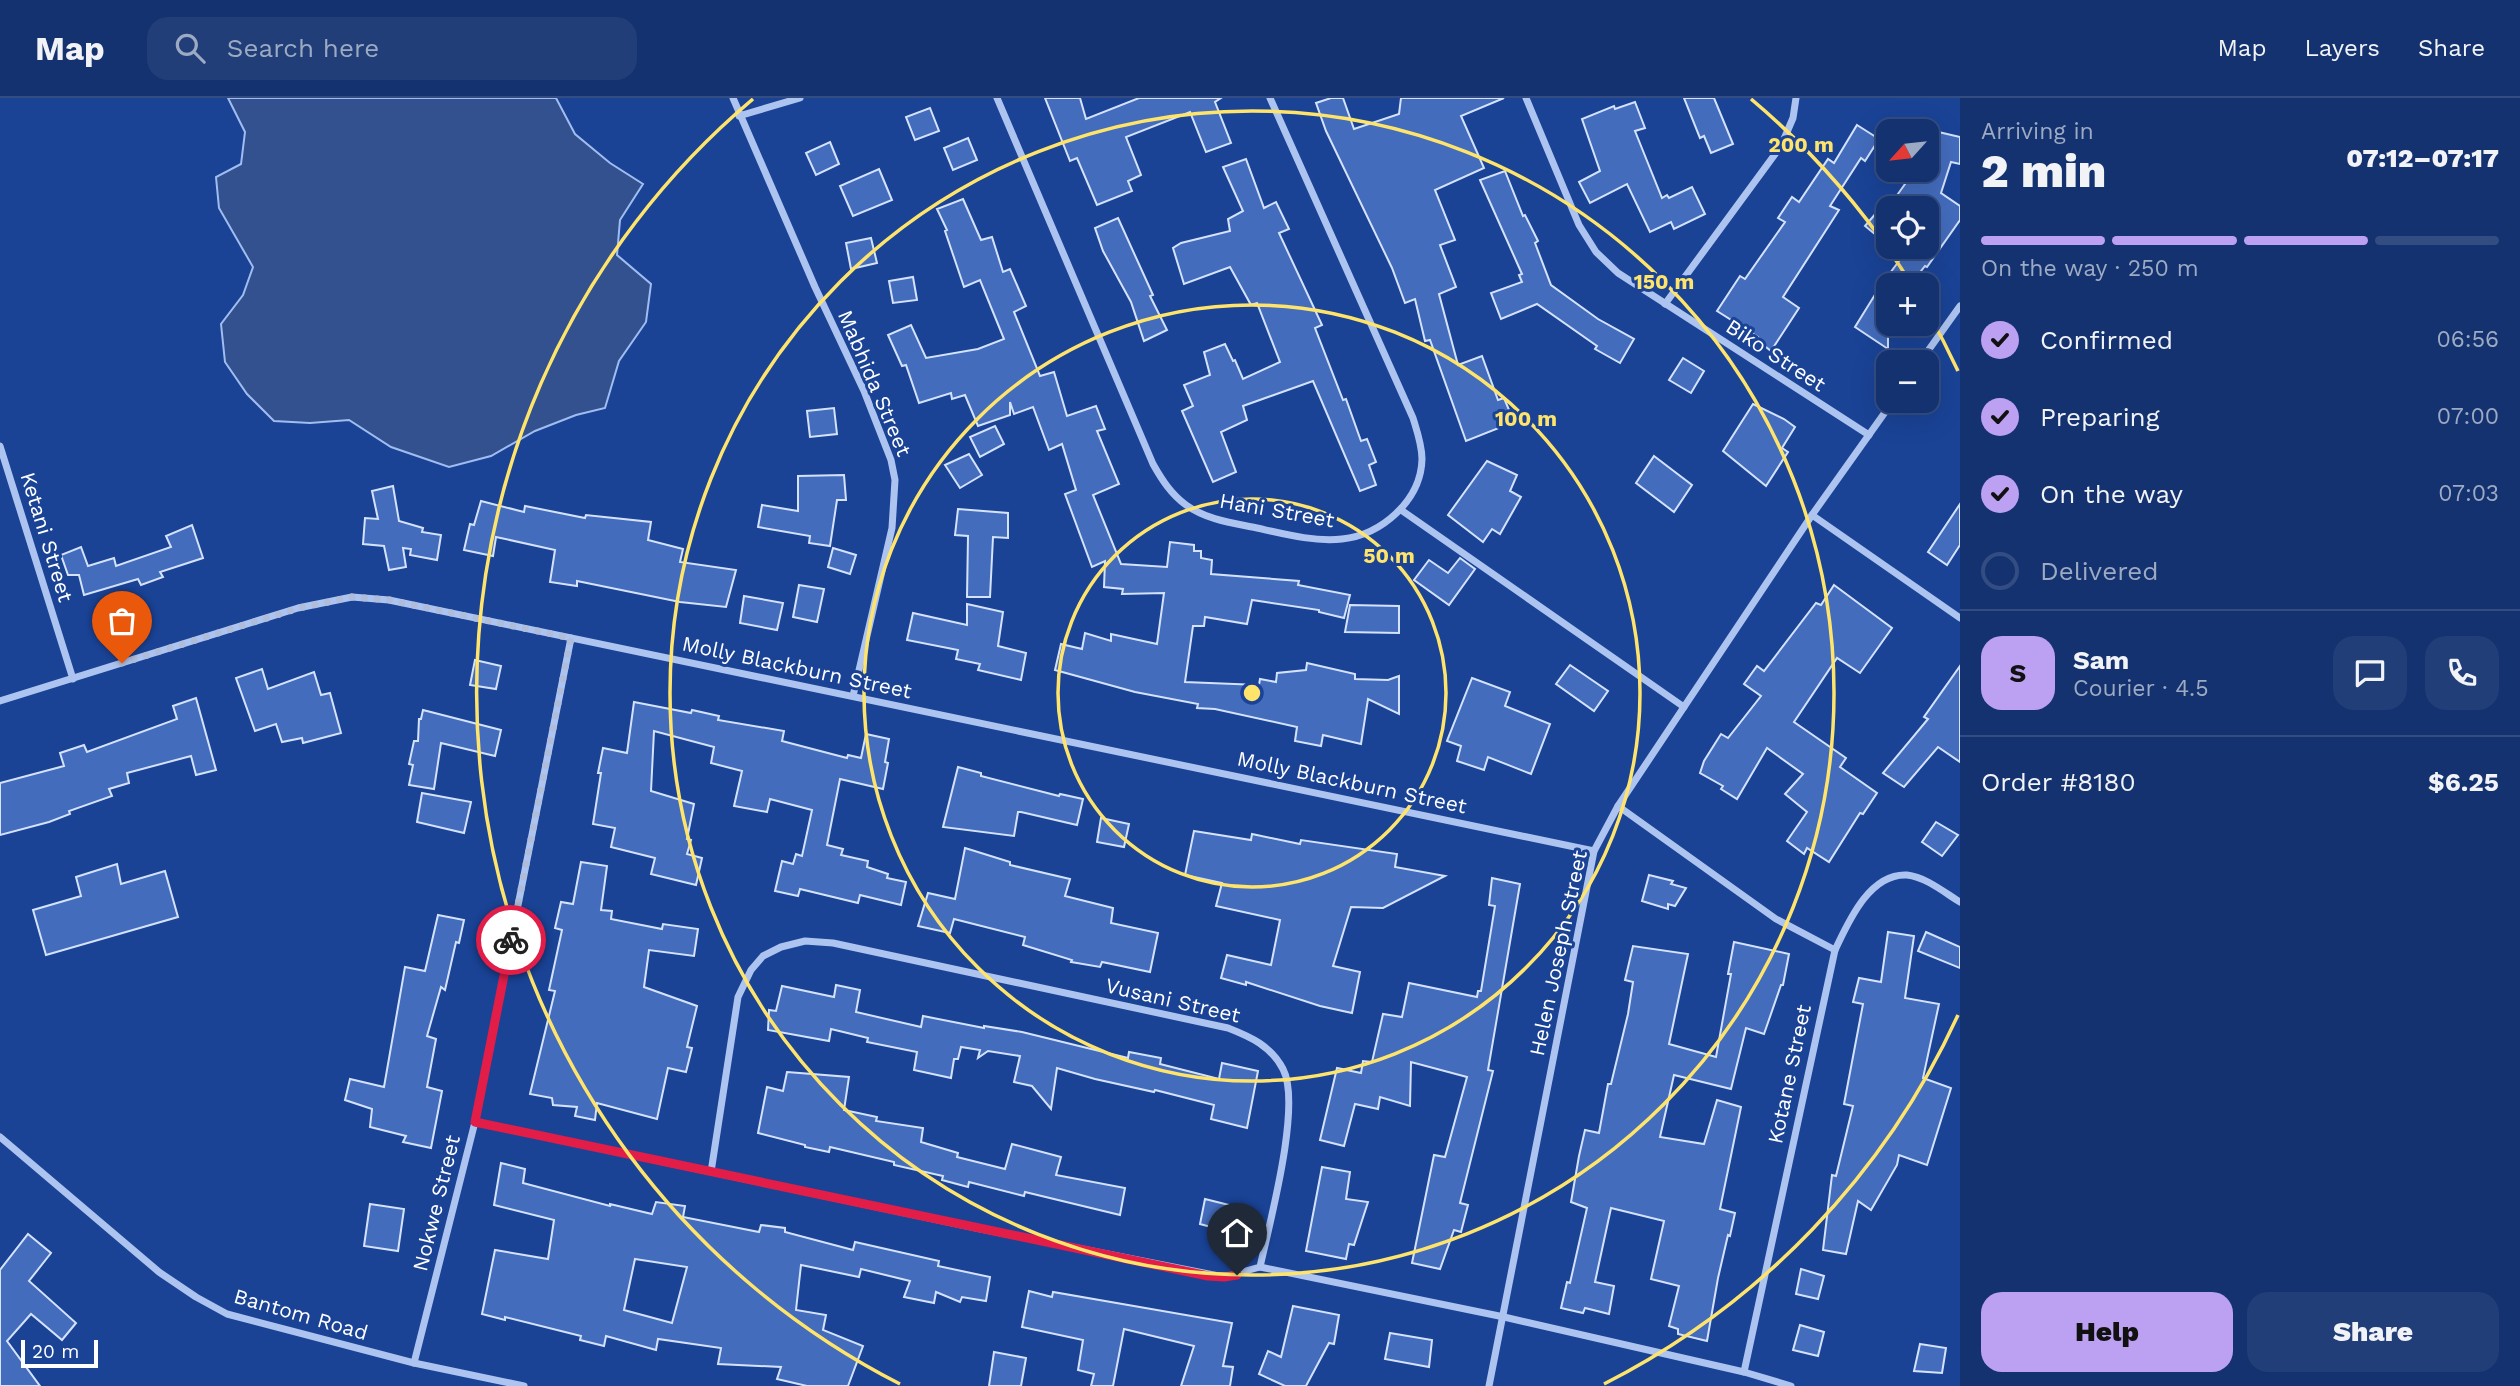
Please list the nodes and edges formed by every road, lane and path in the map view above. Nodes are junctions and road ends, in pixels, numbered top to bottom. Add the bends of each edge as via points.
1 (733, 98) edge
2 (800, 98) edge
3 (997, 98) edge
4 (1270, 98) edge
5 (1526, 98) edge
6 (1796, 98) edge
7 (739, 116) junction
8 (1665, 304) junction
9 (1960, 306) edge
10 (1929, 350) edge
11 (1885, 413) edge
12 (1869, 435) junction
13 (0, 446) edge
14 (1401, 510) junction
15 (1812, 515) junction
16 (1960, 618) edge
17 (571, 638) junction
18 (73, 679) junction
19 (852, 696) junction
20 (0, 701) edge
21 (1684, 707) junction
22 (1618, 806) junction
23 (1594, 850) junction
24 (1960, 902) edge
25 (1835, 950) junction
26 (475, 1122) junction
27 (0, 1137) edge
28 (711, 1172) junction
29 (1260, 1267) junction
30 (1504, 1317) junction
31 (414, 1363) junction
32 (1744, 1372) junction
33 (524, 1386) edge
34 (1489, 1386) edge
35 (1791, 1386) edge

1 - 7 street, Mabhida Street
2 - 7 street
3 - 14 street, Hani Street via 1153,464 1175,496 1212,519 1320,539 1360,536
4 - 14 street, Hani Street via 1420,439 1419,476
5 - 8 street, Biko Street via 1579,225 1596,253
6 - 8 street via 1781,146
7 - 19 street, Mabhida Street via 864,391 895,480 892,528
8 - 12 street, Biko Street
9 - 10 street
11 - 12 street, Helen Joseph Street
12 - 15 street, Helen Joseph Street
13 - 18 street, Ketani Street
14 - 21 street
15 - 16 street
15 - 21 street, Helen Joseph Street
17 - 18 street, Molly Blackburn Street via 389,600 352,597 299,608
17 - 19 street, Molly Blackburn Street
17 - 26 street, Nokwe Street
18 - 20 street, Molly Blackburn Street
19 - 23 street, Molly Blackburn Street
21 - 22 street, Helen Joseph Street
22 - 23 street, Helen Joseph Street
22 - 25 street via 1776,919
23 - 30 street, Helen Joseph Street
24 - 25 street, Kotane Street via 1917,878 1897,877 1865,897
25 - 32 street, Kotane Street
26 - 28 street
26 - 31 street, Nokwe Street
27 - 31 street, Bantom Road via 159,1272 227,1314
28 - 29 street via 1208,1276 1224,1277
28 - 29 street, Vusani Street via 738,997 751,970 763,956 781,947 805,941 833,943 1228,1028 1271,1051 1285,1071 1289,1096
29 - 30 street
30 - 32 street
30 - 34 street, Helen Joseph Street
31 - 33 street, Bantom Road
32 - 35 street

